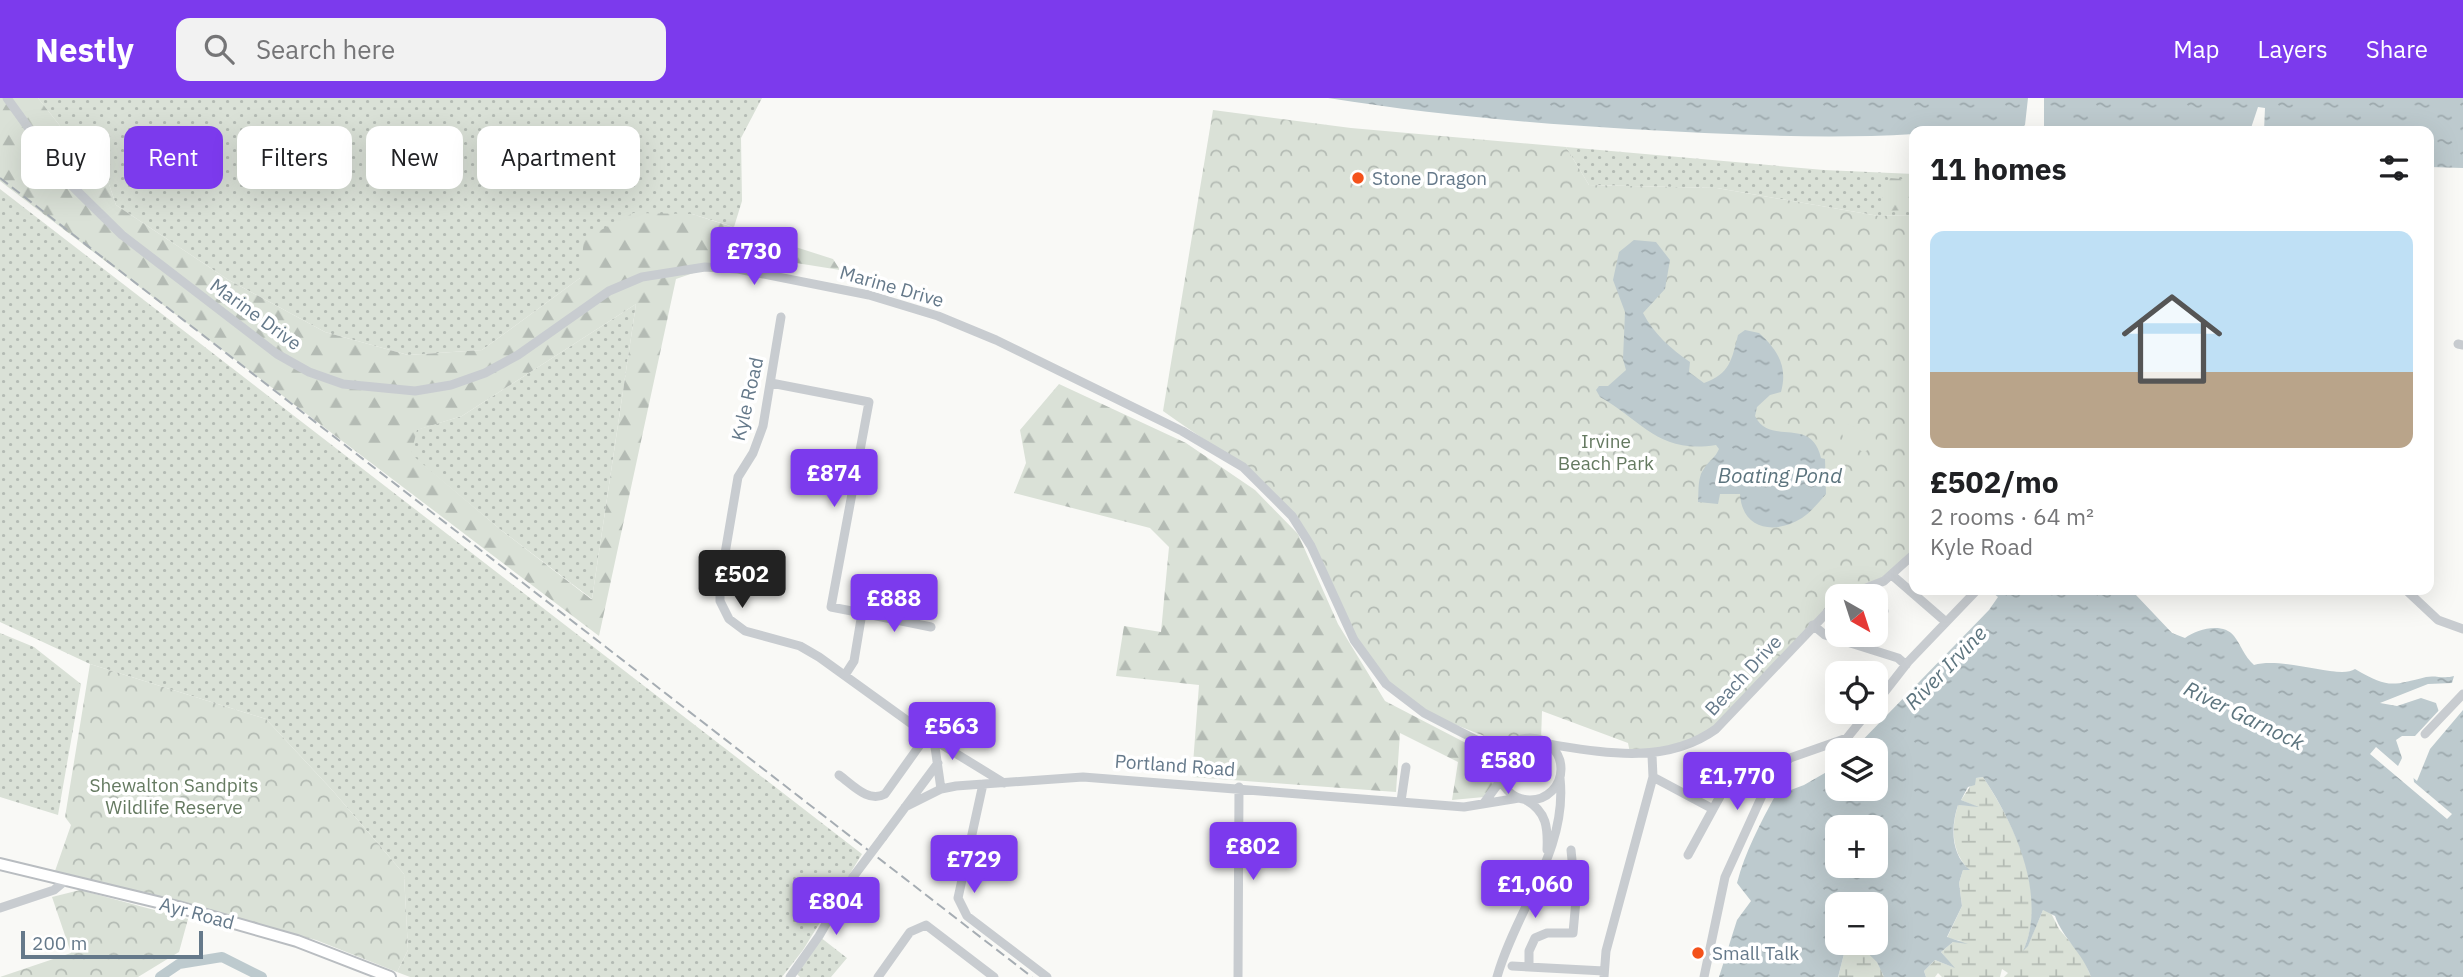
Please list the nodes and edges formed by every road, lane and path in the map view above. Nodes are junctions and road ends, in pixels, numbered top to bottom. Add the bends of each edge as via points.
1 (6, 98) edge
2 (781, 317) dead end
3 (771, 383) junction
4 (1909, 559) edge
5 (1893, 576) junction
6 (1874, 584) edge
7 (1909, 590) edge
8 (1915, 595) edge
9 (1972, 595) edge
10 (2411, 595) edge
11 (862, 613) junction
12 (1825, 613) edge
13 (1946, 622) junction
14 (1813, 625) junction
15 (931, 626) dead end
16 (2463, 629) edge
17 (1825, 635) edge
18 (1872, 648) edge
19 (1906, 665) junction
20 (845, 675) junction
21 (1888, 687) edge
22 (2463, 694) edge
23 (1858, 724) edge
24 (2425, 734) dead end
25 (931, 737) junction
26 (1519, 740) junction
27 (1548, 744) junction
28 (1488, 746) junction
29 (1577, 748) junction
30 (1652, 755) junction
31 (937, 763) junction
32 (1406, 767) dead end
33 (1739, 768) dead end
34 (1499, 771) junction
35 (1560, 773) junction
36 (839, 775) dead end
37 (1653, 777) junction
38 (1004, 783) junction
39 (983, 785) junction
40 (1239, 787) junction
41 (941, 789) junction
42 (1523, 799) junction
43 (1401, 801) junction
44 (1484, 803) junction
45 (905, 807) junction
46 (1713, 809) junction
47 (1571, 850) dead end
48 (1547, 855) junction
49 (1688, 855) dead end
50 (0, 864) edge
51 (65, 880) junction
52 (0, 908) edge
53 (1512, 965) dead end
54 (1530, 967) junction
55 (1604, 974) edge
56 (794, 976) edge
57 (390, 977) edge
58 (877, 977) edge
59 (994, 977) edge
60 (1047, 977) edge
61 (1238, 977) edge
62 (1497, 977) edge
63 (1704, 977) edge

1 - 28 street, Marine Drive via 66,180 122,235 277,354 343,384 415,391 450,385 518,355 609,290 642,278 705,267 738,269 869,295 996,340 1182,431 1244,467 1292,516 1311,545 1354,640 1386,684 1424,713
2 - 3 street, Kyle Road
3 - 11 street via 869,401 831,607
3 - 20 street, Kyle Road via 763,426 738,477 720,601 729,619 745,631 800,646
4 - 5 street
5 - 6 street
5 - 7 street
8 - 13 street
9 - 13 street
10 - 16 street via 2438,620
11 - 15 street
11 - 20 street via 853,661
12 - 14 street, Beach Drive
13 - 19 street
14 - 17 street
14 - 30 street, Beach Drive via 1716,729 1689,745
18 - 19 street
19 - 21 street
20 - 25 street, Kyle Road
22 - 24 street
23 - 63 street via 1847,738 1790,758 1771,776 1725,877
25 - 31 street
25 - 36 street via 878,798 869,797
25 - 38 street, Kyle Road
26 - 27 street
26 - 28 street
26 - 34 street via 1503,753
27 - 29 street, Beach Drive
27 - 35 street via 1559,759
28 - 34 street
29 - 30 street, Beach Drive
29 - 35 street
30 - 37 street
31 - 41 street
31 - 45 street
32 - 43 street
33 - 46 street
34 - 42 street via 1503,783
34 - 44 street via 1498,784
35 - 42 street via 1552,791
35 - 48 street via 1558,832
37 - 46 street
37 - 55 street via 1608,942
38 - 39 street, Portland Road
38 - 40 street, Portland Road via 1083,777
39 - 41 street, Portland Road
39 - 60 street via 958,898 967,916
40 - 43 street, Portland Road
40 - 61 street
41 - 45 street, Portland Road
42 - 44 street, Portland Road
42 - 48 street via 1534,804 1546,821
43 - 44 street, Portland Road via 1464,807
45 - 56 street, Portland Road, bridge via 853,877
46 - 49 street
47 - 54 street via 1576,900 1573,933 1535,938 1529,951
48 - 62 street
50 - 51 main road, Ayr Road
51 - 52 street via 54,890
51 - 57 main road, Ayr Road via 298,941
53 - 54 street
54 - 55 street
58 - 59 street via 911,932 926,925

